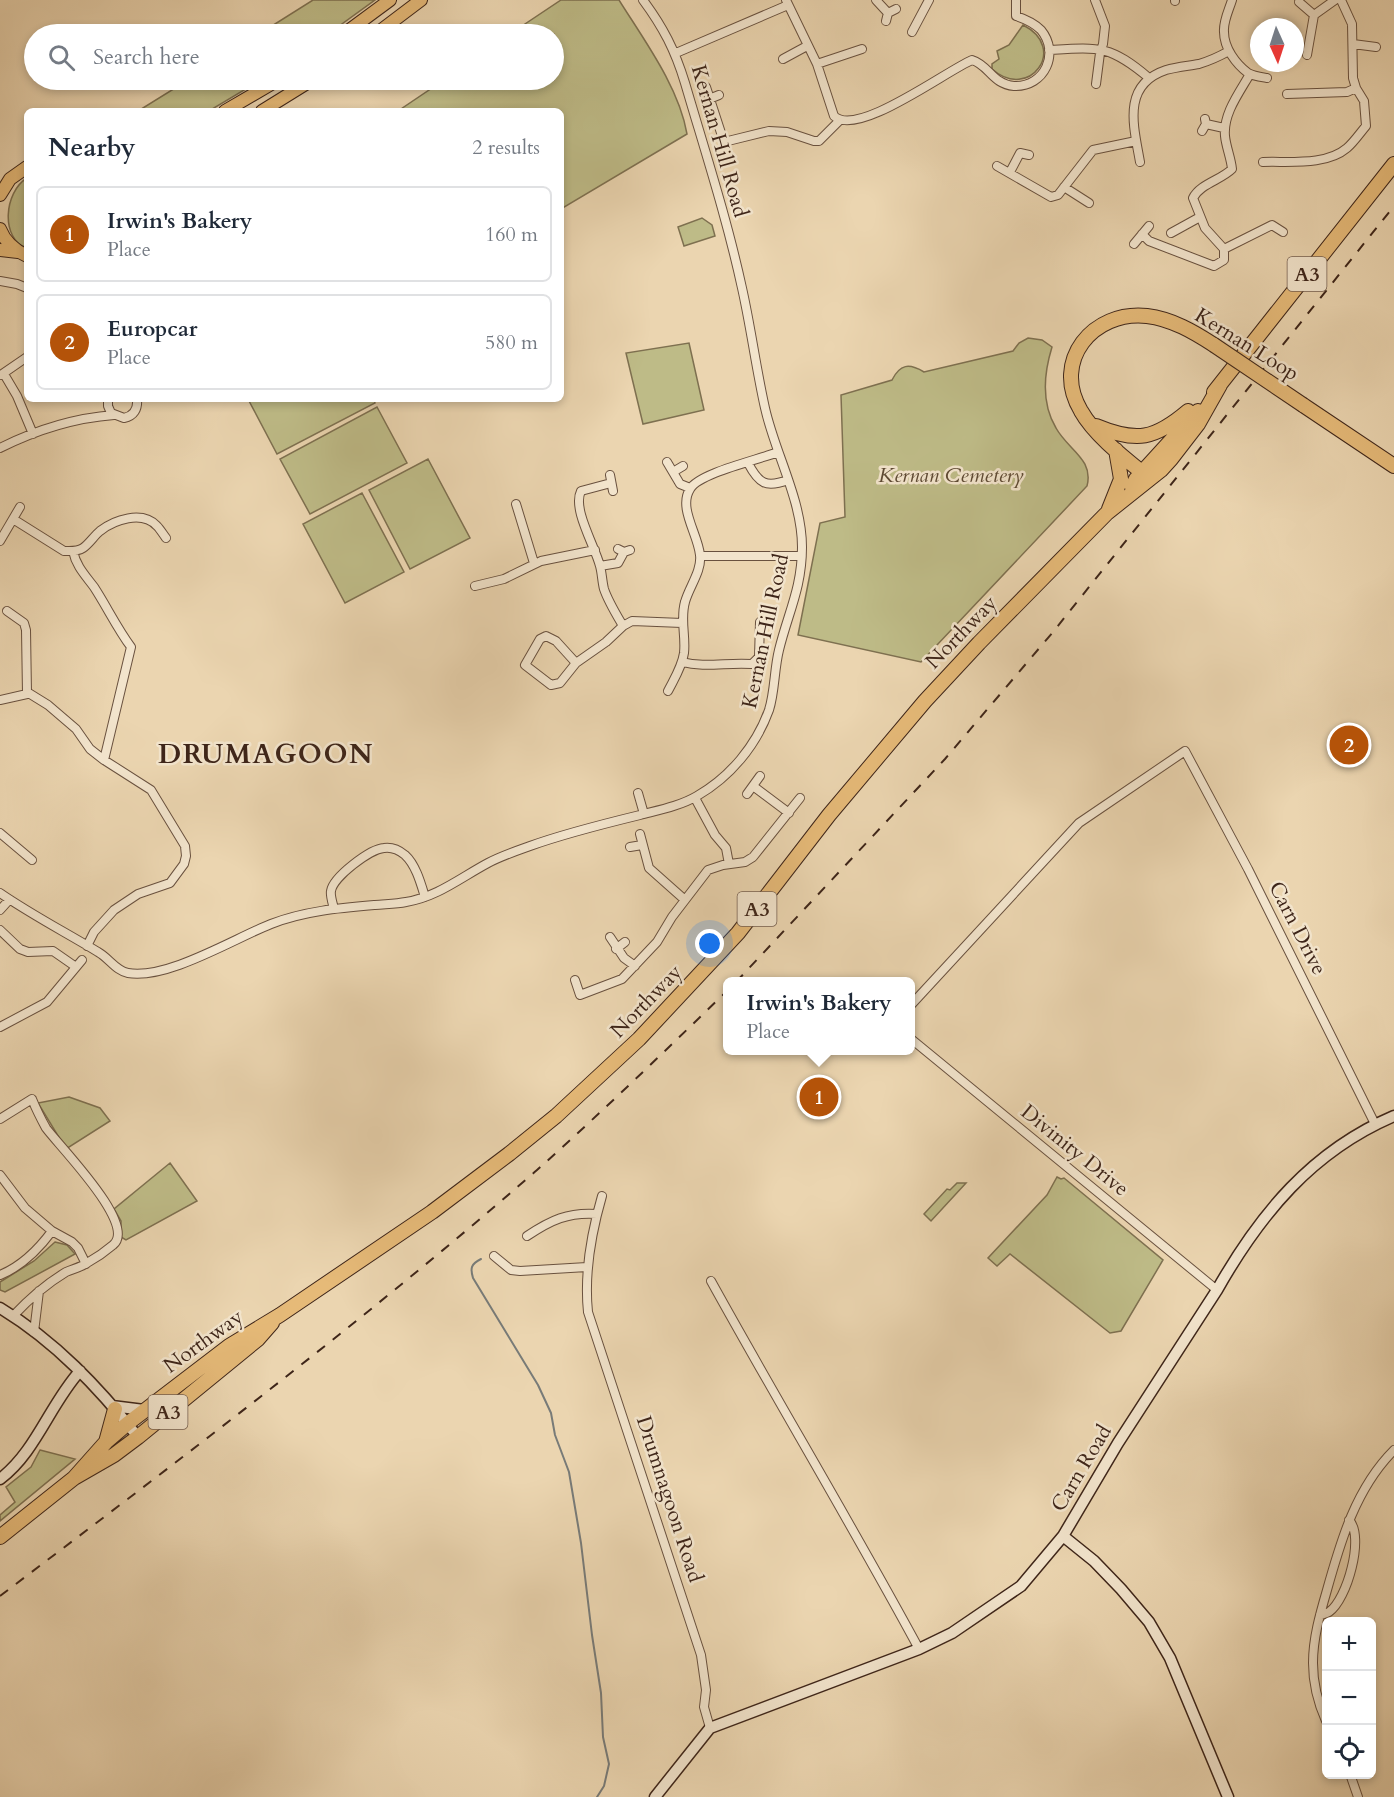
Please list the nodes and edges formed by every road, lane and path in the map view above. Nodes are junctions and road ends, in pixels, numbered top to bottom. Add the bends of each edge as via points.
1 (390, 0) edge
2 (421, 0) edge
3 (643, 0) edge
4 (876, 0) edge
5 (930, 0) edge
6 (1016, 0) edge
7 (1095, 0) edge
8 (1232, 0) edge
9 (1335, 0) edge
10 (1341, 0) edge
11 (787, 2) edge
12 (1299, 2) dead end
13 (896, 9) dead end
14 (1314, 15) junction
15 (358, 24) edge
16 (389, 24) edge
17 (912, 32) dead end
18 (1353, 44) junction
19 (807, 46) junction
20 (1376, 47) dead end
21 (862, 49) dead end
22 (1102, 49) junction
23 (1049, 50) junction
24 (1229, 51) junction
25 (676, 53) junction
26 (1307, 54) dead end
27 (783, 59) dead end
28 (817, 64) junction
29 (1250, 74) junction
30 (1149, 78) junction
31 (1267, 78) dead end
32 (1096, 84) dead end
33 (706, 87) dead end
34 (1356, 88) junction
35 (260, 90) edge
36 (296, 90) edge
37 (1287, 94) dead end
38 (719, 95) dead end
39 (709, 99) junction
40 (230, 108) edge
41 (267, 108) edge
42 (840, 121) junction
43 (1204, 125) dead end
44 (1224, 128) junction
45 (1136, 141) junction
46 (1029, 155) dead end
47 (1140, 162) dead end
48 (1263, 162) dead end
49 (1394, 164) edge
50 (997, 166) dead end
51 (24, 169) edge
52 (1010, 172) junction
53 (1064, 187) junction
54 (0, 195) edge
55 (1089, 203) dead end
56 (1200, 217) junction
57 (1149, 226) dead end
58 (0, 229) edge
59 (1283, 232) dead end
60 (1171, 233) dead end
61 (1142, 234) junction
62 (1134, 244) dead end
63 (1224, 249) junction
64 (0, 250) edge
65 (23, 254) edge
66 (0, 281) edge
67 (24, 287) edge
68 (24, 359) edge
69 (2, 375) edge
70 (1220, 385) junction
71 (108, 402) edge
72 (138, 402) edge
73 (114, 415) junction
74 (88, 417) junction
75 (1089, 422) junction
76 (33, 434) junction
77 (0, 448) edge
78 (1116, 450) junction
79 (778, 452) junction
80 (667, 462) dead end
81 (748, 463) junction
82 (683, 466) dead end
83 (1394, 466) edge
84 (673, 472) junction
85 (1147, 476) junction
86 (788, 480) junction
87 (611, 483) dead end
88 (690, 488) junction
89 (516, 504) dead end
90 (20, 507) dead end
91 (1107, 513) junction
92 (13, 519) junction
93 (166, 538) dead end
94 (0, 541) edge
95 (594, 550) junction
96 (73, 551) junction
97 (624, 551) dead end
98 (701, 556) junction
99 (801, 556) junction
100 (534, 563) junction
101 (600, 566) junction
102 (475, 586) dead end
103 (7, 611) dead end
104 (769, 622) dead end
105 (682, 623) junction
106 (623, 626) junction
107 (682, 662) junction
108 (576, 663) junction
109 (668, 691) dead end
110 (27, 692) junction
111 (0, 700) edge
112 (104, 760) junction
113 (760, 776) dead end
114 (753, 786) junction
115 (638, 792) dead end
116 (747, 794) dead end
117 (695, 798) junction
118 (800, 798) dead end
119 (789, 813) junction
120 (644, 814) junction
121 (0, 833) edge
122 (640, 834) dead end
123 (642, 845) junction
124 (630, 847) dead end
125 (32, 860) dead end
126 (729, 864) junction
127 (0, 893) edge
128 (425, 897) junction
129 (9, 900) junction
130 (685, 900) junction
131 (334, 909) junction
132 (0, 910) edge
133 (0, 930) edge
134 (610, 938) dead end
135 (625, 942) dead end
136 (87, 946) junction
137 (616, 949) junction
138 (82, 960) dead end
139 (634, 966) junction
140 (76, 967) junction
141 (575, 980) dead end
142 (915, 1001) edge
143 (0, 1026) edge
144 (915, 1042) edge
145 (1394, 1116) edge
146 (0, 1119) edge
147 (1375, 1124) junction
148 (0, 1175) edge
149 (602, 1196) dead end
150 (597, 1214) junction
151 (52, 1231) junction
152 (527, 1236) dead end
153 (495, 1256) dead end
154 (86, 1264) junction
155 (587, 1267) junction
156 (0, 1275) edge
157 (711, 1281) dead end
158 (1218, 1290) junction
159 (39, 1291) junction
160 (0, 1308) edge
161 (280, 1315) junction
162 (13, 1316) junction
163 (34, 1332) junction
164 (80, 1371) junction
165 (113, 1408) junction
166 (144, 1410) junction
167 (133, 1431) junction
168 (106, 1442) junction
169 (1394, 1450) edge
170 (74, 1478) junction
171 (0, 1479) edge
172 (1349, 1520) junction
173 (1063, 1536) junction
174 (0, 1537) edge
175 (1320, 1616) junction
176 (919, 1648) junction
177 (1322, 1708) edge
178 (710, 1728) junction
179 (1352, 1779) edge
180 (655, 1797) edge
181 (1228, 1797) edge
182 (1358, 1797) edge

1 - 15 main road
2 - 16 main road
3 - 25 street, Kernan Hill Road
4 - 13 street via 887,17
5 - 17 street
6 - 23 street via 1016,16 1040,29
7 - 22 street via 1105,26
8 - 24 street via 1224,32
9 - 14 street
10 - 18 street via 1352,24
11 - 19 street
11 - 25 street
12 - 14 street
14 - 26 street
18 - 20 street
18 - 34 street
19 - 27 street
19 - 28 street
21 - 28 street
22 - 23 street
22 - 30 street via 1120,56
22 - 32 street
23 - 42 street via 1047,68 1033,83 1012,86 1000,82 980,62 972,60 892,106 850,122
24 - 29 street
24 - 30 street
25 - 79 street, Kernan Hill Road via 739,273 765,409
28 - 42 street via 834,116
29 - 31 street
29 - 44 street
30 - 45 street via 1134,98
33 - 39 street
34 - 37 street via 1347,92
34 - 48 street via 1364,101 1366,126 1347,149 1319,162
35 - 40 main road
36 - 41 main road
38 - 39 street
39 - 42 street via 723,139 728,141 770,130 819,141
43 - 44 street
44 - 56 street via 1232,169 1196,192 1192,198
45 - 47 street
45 - 53 street via 1092,150
46 - 52 street via 1020,153
49 - 70 highway, Northway / A3
50 - 52 street
51 - 54 main road via 10,179
52 - 53 street via 1051,197
53 - 55 street
56 - 60 street
56 - 63 street
57 - 61 street
58 - 65 main road via 8,243
59 - 63 street via 1272,225
61 - 62 street
61 - 63 street via 1149,241 1214,266 1224,260
64 - 65 main road
66 - 67 street
68 - 69 street
69 - 76 street via 17,396
70 - 75 highway, A3 via 1169,428 1157,433 1128,437
70 - 85 highway, Northway / A3
70 - 85 highway, Northway / A3 via 1207,408
71 - 73 street
71 - 74 street
72 - 73 street via 133,414 124,418
73 - 74 street
74 - 76 street
75 - 78 highway, Kernan Loop
75 - 83 highway, Kernan Loop, bridge via 1075,400 1071,384 1071,368 1084,339 1108,321 1147,316 1194,332
76 - 77 street
78 - 85 highway, Kernan Loop
78 - 91 highway via 1121,479
79 - 81 street
79 - 86 street, Kernan Hill Road
80 - 84 street
81 - 86 street via 754,474 768,484
81 - 88 street via 700,478
82 - 84 street
84 - 88 street via 680,484
85 - 91 highway, Northway / A3 via 1136,479 1129,494
86 - 99 street, Kernan Hill Road via 800,528
87 - 95 street via 579,493 582,519
88 - 98 street via 685,503
89 - 100 street via 515,515
90 - 92 street
91 - 161 highway, Northway / A3 via 925,701 829,815 738,933 639,1039 510,1154 441,1206
92 - 94 street
92 - 96 street via 64,551
93 - 96 street via 145,518 130,519 112,522 83,548
95 - 100 street
95 - 101 street
96 - 112 street via 76,563 131,647
97 - 101 street via 618,563
98 - 99 street
98 - 105 street via 684,604
99 - 117 street, Kernan Hill Road via 795,601 779,651 768,713 751,747 735,767
100 - 102 street via 504,579
101 - 106 street via 604,589
103 - 110 street via 24,623 26,630
104 - 107 street via 760,622 759,657 752,664 699,666
105 - 106 street via 632,621
105 - 107 street
106 - 108 street
107 - 109 street
108 - 108 street via 560,683 551,685 525,665 540,639 546,636
110 - 111 street
110 - 112 street via 76,729 90,749
112 - 136 street via 151,790 185,846 186,855 170,883 138,894 114,910
113 - 114 street
114 - 116 street
114 - 119 street
115 - 120 street
117 - 120 street, Kernan Hill Road
117 - 126 street via 726,848
118 - 119 street
119 - 126 street via 753,858
120 - 128 street, Kernan Hill Road via 517,851
121 - 125 street
122 - 123 street
123 - 124 street
123 - 130 street via 649,868
126 - 130 street via 708,870
127 - 129 street
128 - 131 street, Kernan Hill Road via 404,903
128 - 131 street via 406,856 393,848 382,848 369,853 334,883
129 - 132 street
129 - 136 street
130 - 139 street via 657,942
131 - 136 street via 274,923 180,965 150,972 126,973
133 - 140 street via 20,949 53,951
134 - 137 street
135 - 137 street
137 - 139 street
138 - 140 street
139 - 141 street via 622,979 580,995
140 - 143 street via 46,1002
142 - 147 street, Carn Drive via 1079,823 1185,751
144 - 158 street, Divinity Drive
145 - 147 main road, Carn Road
146 - 154 street via 32,1099 45,1126 110,1210 117,1222 116,1243
147 - 158 main road, Carn Road via 1330,1152 1295,1184 1265,1218
148 - 151 street via 25,1208
149 - 150 street, Drumnagoon Road
150 - 152 street via 551,1221
150 - 155 street, Drumnagoon Road
151 - 154 street via 72,1242
151 - 156 street via 37,1251
153 - 155 street via 511,1270
154 - 159 street
155 - 178 street, Drumnagoon Road via 586,1299 592,1328 701,1655 704,1707
157 - 176 street
158 - 173 main road, Carn Road via 1118,1443
159 - 162 street
159 - 163 street
160 - 162 main road
161 - 166 highway, Northway / A3 via 229,1346
161 - 167 highway, Northway / A3 via 258,1339
162 - 163 main road
163 - 164 main road
164 - 165 main road
164 - 171 main road via 22,1457
165 - 166 main road
165 - 167 main road
165 - 168 highway
166 - 167 highway, Northway / A3
167 - 168 highway, Northway / A3
167 - 170 highway, Northway / A3 via 114,1455
168 - 170 highway, Northway / A3
169 - 172 street via 1371,1477
170 - 174 highway, Northway / A3
172 - 175 street
172 - 175 street via 1356,1538 1348,1580 1331,1611
173 - 176 main road, Carn Road via 1022,1586 952,1634
173 - 181 main road via 1121,1589 1149,1622 1170,1658
175 - 177 street via 1313,1665
176 - 178 main road, Carn Road
178 - 180 main road
179 - 182 street

